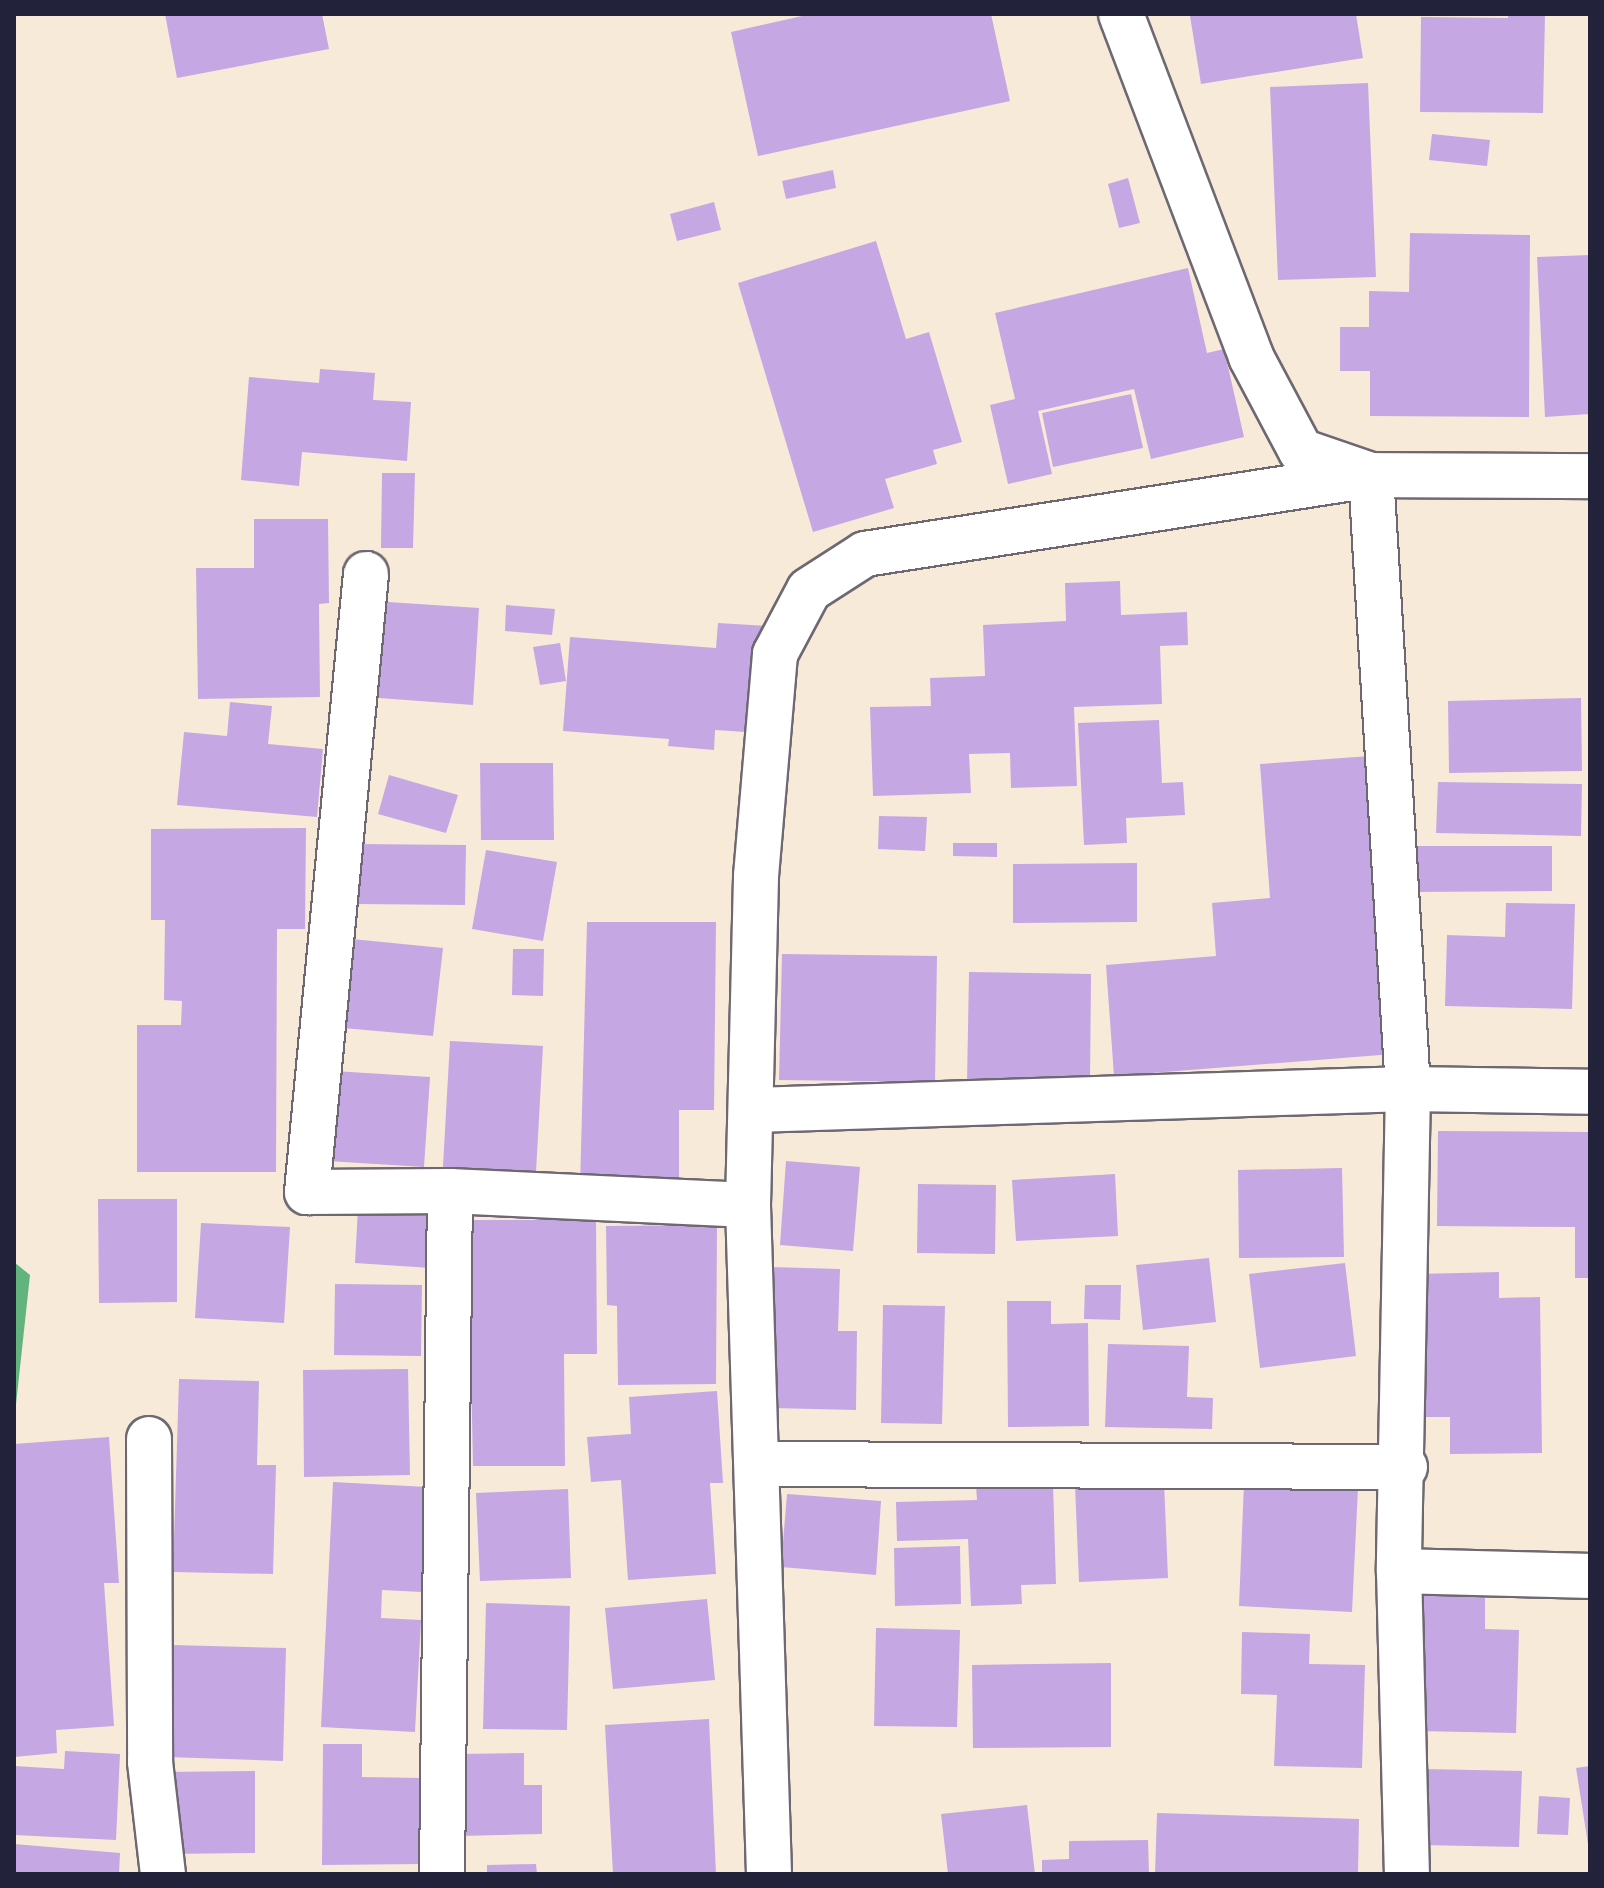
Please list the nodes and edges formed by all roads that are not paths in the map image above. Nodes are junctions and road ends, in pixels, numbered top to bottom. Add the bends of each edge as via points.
1 (1121, 14) edge
2 (1371, 475) junction
3 (1590, 476) edge
4 (366, 574) dead end
5 (1408, 1089) junction
6 (1590, 1092) edge
7 (754, 1110) junction
8 (450, 1191) junction
9 (748, 1205) junction
10 (149, 1439) dead end
11 (760, 1464) junction
12 (1405, 1467) junction
13 (1399, 1571) junction
14 (1590, 1576) edge
15 (163, 1874) edge
16 (442, 1874) edge
17 (769, 1874) edge
18 (1407, 1874) edge

1 - 2 street via 1251,357 1301,451
2 - 3 street
2 - 5 street
2 - 7 street via 865,554 809,590 775,654 756,876
4 - 8 street via 307,1192
5 - 6 street
5 - 7 street
5 - 12 street
7 - 9 street
8 - 9 street
8 - 16 street
9 - 11 street
10 - 15 street via 150,1762
11 - 12 street
11 - 17 street
12 - 13 street
13 - 14 street
13 - 18 street

